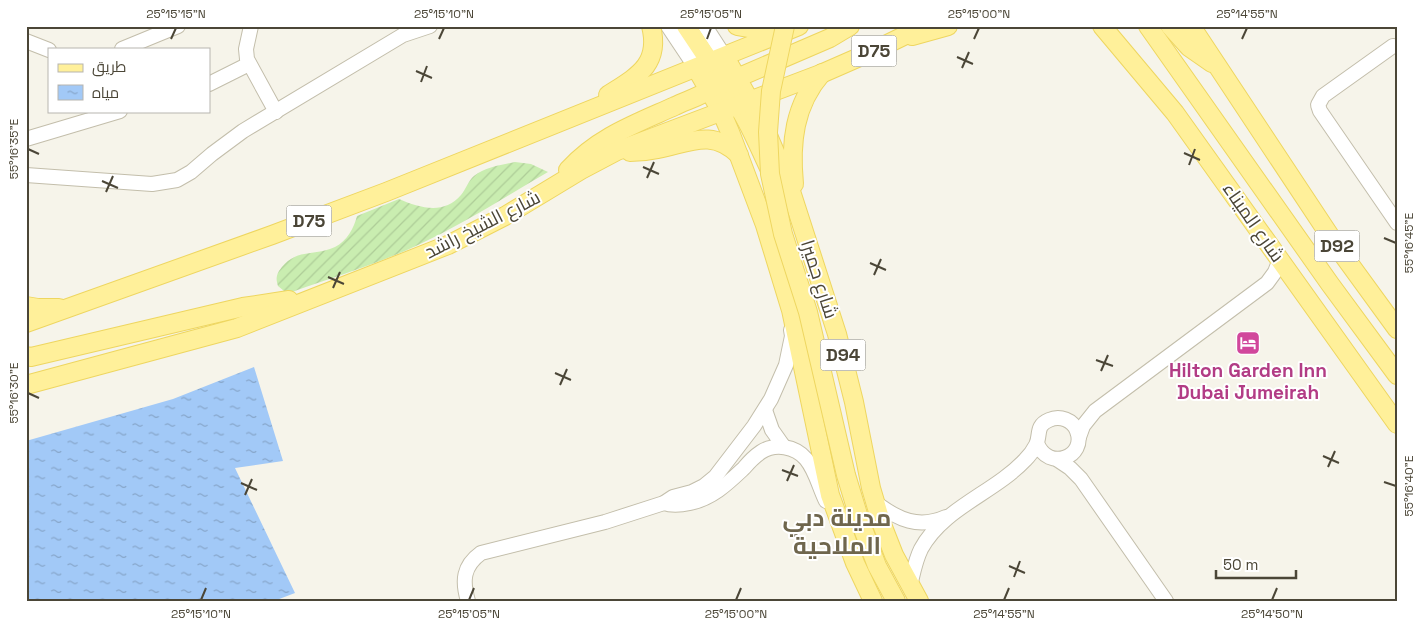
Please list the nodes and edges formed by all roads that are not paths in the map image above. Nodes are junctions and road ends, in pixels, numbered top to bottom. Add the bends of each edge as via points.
1 (178, 26) edge
2 (251, 26) edge
3 (430, 26) edge
4 (651, 26) edge
5 (668, 26) edge
6 (686, 26) edge
7 (705, 26) edge
8 (737, 26) edge
9 (766, 26) edge
10 (784, 26) edge
11 (799, 26) edge
12 (850, 26) edge
13 (924, 26) edge
14 (948, 26) edge
15 (1094, 26) edge
16 (1102, 26) edge
17 (1148, 26) edge
18 (1170, 26) edge
19 (1191, 26) edge
20 (900, 31) edge
21 (26, 41) edge
22 (1393, 46) dead end
23 (124, 48) edge
24 (48, 50) edge
25 (1124, 53) junction
26 (710, 62) junction
27 (249, 64) junction
28 (1219, 66) junction
29 (823, 72) junction
30 (210, 84) edge
31 (724, 84) junction
32 (736, 105) junction
33 (117, 112) edge
34 (276, 112) junction
35 (589, 112) junction
36 (26, 139) edge
37 (617, 151) junction
38 (739, 155) junction
39 (26, 175) edge
40 (559, 183) junction
41 (798, 212) junction
42 (1397, 222) edge
43 (1280, 259) junction
44 (1294, 279) junction
45 (1267, 282) junction
46 (322, 295) junction
47 (26, 306) edge
48 (74, 306) junction
49 (791, 310) junction
50 (26, 324) edge
51 (1397, 328) edge
52 (26, 356) edge
53 (1397, 375) edge
54 (26, 385) edge
55 (765, 410) junction
56 (1095, 411) junction
57 (1066, 419) junction
58 (1397, 424) edge
59 (1078, 437) junction
60 (1037, 443) junction
61 (784, 447) junction
62 (1074, 452) junction
63 (1053, 458) junction
64 (1016, 468) junction
65 (1081, 479) junction
66 (875, 502) junction
67 (664, 503) junction
68 (954, 513) junction
69 (839, 519) junction
70 (915, 593) edge
71 (468, 601) edge
72 (873, 601) edge
73 (896, 601) edge
74 (1166, 601) edge

1 - 23 street
2 - 27 street via 246,49
3 - 34 street via 403,35
4 - 35 main road via 653,49 644,69
5 - 26 street, شارع جميرا / D94
6 - 26 main road
7 - 26 street, شارع جميرا / D94
8 - 9 main road
10 - 73 main road, bridge via 771,91 768,132 770,174 783,234 808,312 846,475 877,566
11 - 26 main road, D75
12 - 31 main road via 830,38
13 - 20 main road, شارع الشيخ راشد / D75
14 - 20 main road via 927,33
15 - 25 main road
16 - 25 main road, شارع الميناء / D92
17 - 53 main road
18 - 28 main road via 1189,46
19 - 28 main road, D92
20 - 29 main road, شارع الشيخ راشد / D75 via 871,52
21 - 24 street
22 - 42 street via 1323,96 1318,105
25 - 43 main road, شارع الميناء / D92 via 1175,113
26 - 31 main road, شارع جميرا / D94
26 - 31 main road via 725,64
26 - 35 main road, D75
27 - 30 street
27 - 34 street
28 - 51 main road, D92 via 1333,241
29 - 32 main road, شارع الشيخ راشد / D75
29 - 41 main road via 806,96 794,131 793,175
31 - 32 main road, شارع جميرا / D94
31 - 32 main road, شارع جميرا / D94
31 - 40 main road via 599,142 577,160
32 - 37 main road, شارع الشيخ راشد / D75
32 - 38 main road, شارع جميرا / D94
32 - 41 main road via 779,186
33 - 36 street
34 - 39 street via 227,142 184,176 169,182 152,184
35 - 48 main road, D75 via 280,232
37 - 38 main road via 645,152 701,139 719,142
37 - 40 main road, شارع الشيخ راشد / D75
38 - 49 main road, شارع جميرا / D94
40 - 46 main road, شارع الشيخ راشد / D75 via 448,245
41 - 66 main road, شارع جميرا / D94 via 840,342
43 - 44 main road, شارع الميناء / D92
43 - 45 street
44 - 45 street
44 - 58 main road, شارع الميناء / D92
45 - 56 street
46 - 52 main road via 243,307
46 - 54 main road, شارع الشيخ راشد / D75 via 229,330
47 - 48 main road
48 - 50 main road, D75
49 - 55 street via 792,336 787,358
49 - 69 main road, شارع جميرا / D94 via 824,473
55 - 61 street via 772,430
55 - 67 street via 710,482
56 - 57 street
56 - 59 street
57 - 59 street via 1075,426
57 - 60 street via 1053,418 1043,423
59 - 62 street
60 - 63 street via 1043,454
60 - 64 street
61 - 67 street via 761,452 727,484 707,497 683,504
61 - 69 street via 795,450 808,460
62 - 63 street via 1064,459
62 - 65 street
63 - 64 street via 1034,460
63 - 65 street
64 - 68 street
65 - 74 street
66 - 68 street via 915,523 930,523
66 - 70 main road, شارع جميرا / D94 via 890,547
67 - 71 street via 605,522 481,553 465,572
68 - 70 street via 931,534 922,548 915,564
69 - 72 main road, شارع جميرا / D94

